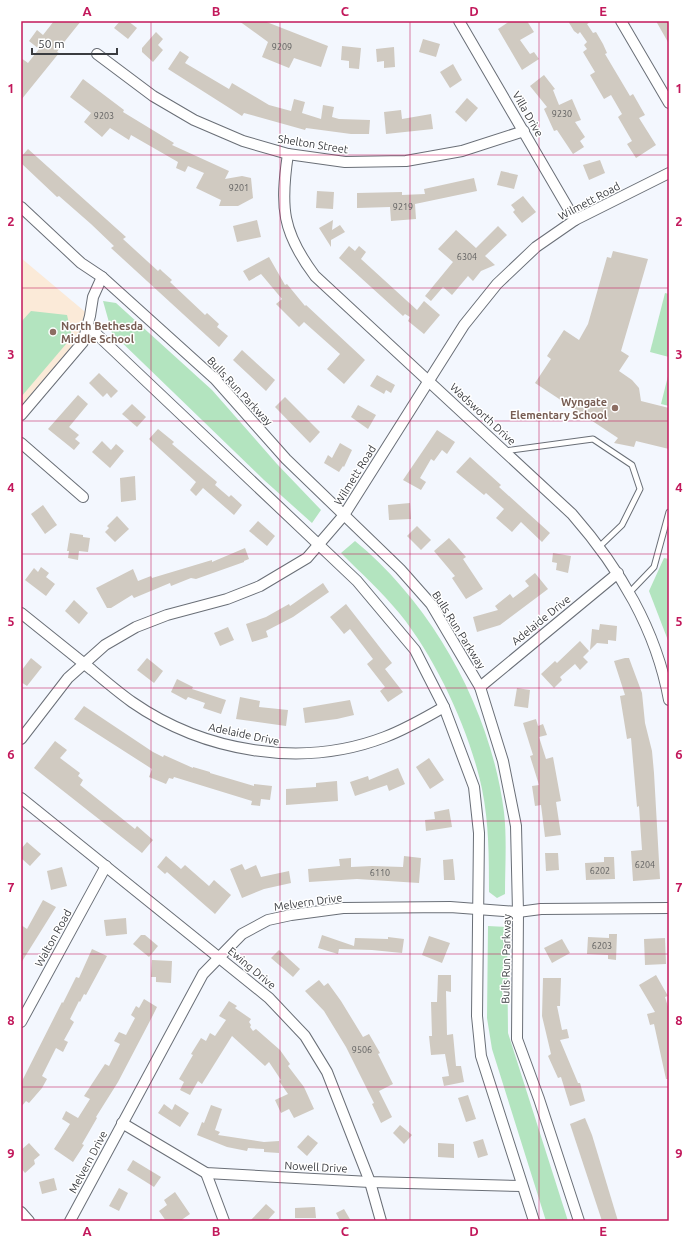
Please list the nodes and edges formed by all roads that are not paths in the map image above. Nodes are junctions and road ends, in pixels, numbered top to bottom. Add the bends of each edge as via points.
1 (459, 21) edge
2 (621, 21) edge
3 (97, 54) dead end
4 (669, 103) edge
5 (524, 131) junction
6 (288, 154) junction
7 (669, 173) edge
8 (21, 207) edge
9 (575, 220) junction
10 (102, 277) junction
11 (88, 326) junction
12 (430, 381) junction
13 (21, 415) edge
14 (21, 443) edge
15 (505, 451) junction
16 (83, 497) dead end
17 (669, 512) edge
18 (344, 515) junction
19 (667, 534) edge
20 (318, 545) junction
21 (599, 547) junction
22 (618, 573) junction
23 (630, 592) junction
24 (21, 613) edge
25 (84, 663) junction
26 (480, 687) junction
27 (669, 700) edge
28 (444, 707) junction
29 (21, 739) edge
30 (21, 798) edge
31 (106, 866) junction
32 (669, 908) edge
33 (478, 909) junction
34 (518, 912) junction
35 (219, 956) junction
36 (21, 1022) edge
37 (122, 1123) junction
38 (206, 1173) junction
39 (370, 1182) junction
40 (522, 1186) junction
41 (21, 1212) edge
42 (29, 1221) edge
43 (70, 1221) edge
44 (224, 1221) edge
45 (381, 1221) edge
46 (534, 1221) edge
47 (579, 1221) edge

1 - 5 street, Villa Drive
2 - 4 street
3 - 6 street, Shelton Street via 153,96 194,120 242,141
5 - 6 street, Shelton Street via 462,151 406,161 345,162
5 - 9 street, Villa Drive
6 - 12 street, Wadsworth Drive via 284,208 289,232 299,254 315,276
7 - 9 street, Wilmett Road
8 - 10 street, Bulls Run Parkway via 81,263
9 - 12 street, Wilmett Road via 536,247 497,284 464,325
10 - 11 street via 92,297
10 - 18 street, Bulls Run Parkway via 215,379 286,459
11 - 13 street via 83,342
11 - 20 street
12 - 15 street, Wadsworth Drive
12 - 18 street, Wilmett Road
14 - 16 street
15 - 21 street, Wadsworth Drive via 572,514
15 - 21 lane via 593,439 632,465 640,489 622,525
17 - 19 lane
18 - 20 street, Wilmett Road
18 - 26 street, Bulls Run Parkway via 400,569 431,604
19 - 23 lane via 654,567
20 - 25 street, Wilmett Road via 307,558 260,586 136,627 105,645
20 - 28 street via 356,581 415,650
21 - 22 street, Wadsworth Drive
22 - 23 street, Wadsworth Drive
22 - 26 street, Adelaide Drive
23 - 27 street, Wadsworth Drive via 652,636 664,672
24 - 25 street, Adelaide Drive
25 - 28 street, Adelaide Drive via 132,702 166,723 211,741 280,754 350,748 402,730
25 - 29 street, Wilmett Road via 68,678
26 - 34 street, Bulls Run Parkway via 503,761 516,826
28 - 33 street via 474,787 479,833
30 - 31 street, Ewing Drive
31 - 35 street, Ewing Drive
31 - 36 street, Walton Road
32 - 34 street, Melvern Drive via 541,909
33 - 34 street, Melvern Drive
33 - 35 street, Melvern Drive via 343,908 291,915 268,920 242,934
33 - 40 street via 477,1016 481,1056
34 - 47 street, Bulls Run Parkway via 517,1039 540,1099
35 - 37 street, Melvern Drive via 203,974
35 - 39 street, Ewing Drive via 269,998 305,1036 327,1072
37 - 38 street, Nowell Drive
37 - 43 street, Melvern Drive
38 - 39 street, Nowell Drive
38 - 44 street
39 - 40 street, Nowell Drive
39 - 45 street, Ewing Drive
40 - 46 street
41 - 42 street

